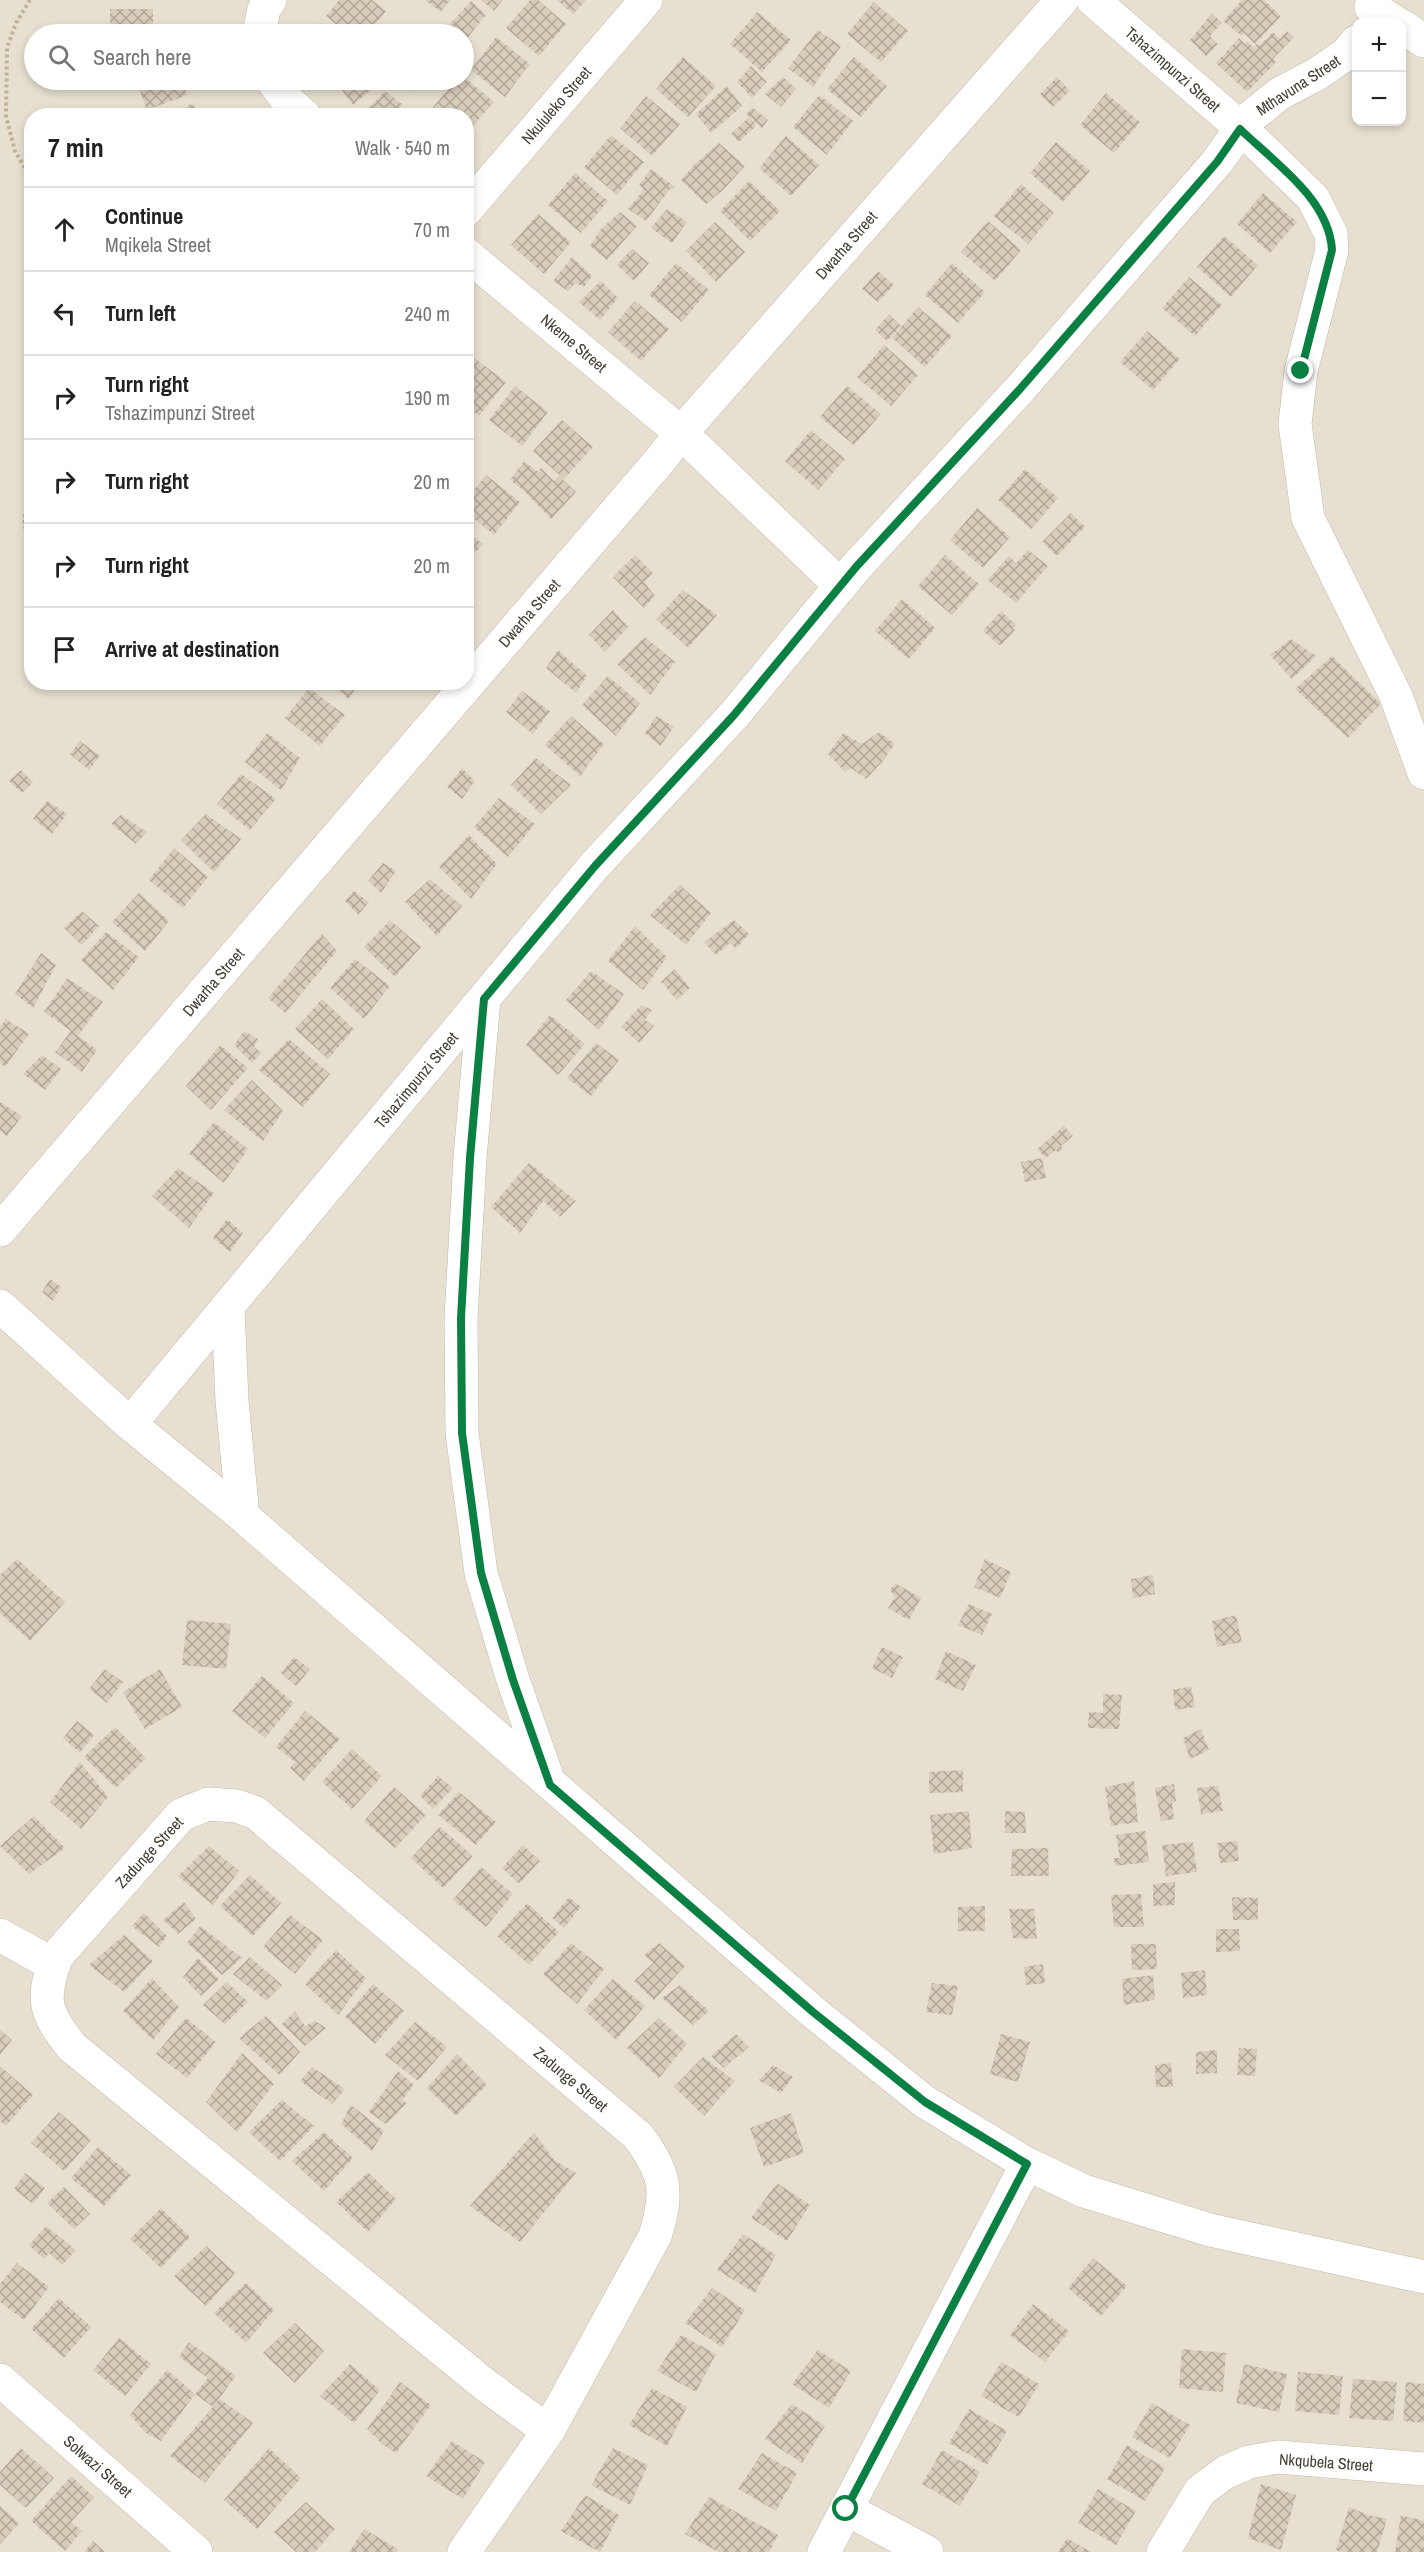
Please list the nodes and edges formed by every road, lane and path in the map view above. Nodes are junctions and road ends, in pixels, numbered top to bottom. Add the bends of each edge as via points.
1 (30, 0) edge
2 (270, 0) edge
3 (646, 0) edge
4 (1062, 0) edge
5 (1093, 0) edge
6 (262, 24) edge
7 (1406, 29) edge
8 (1424, 41) edge
9 (1352, 47) edge
10 (280, 90) edge
11 (296, 108) edge
12 (1240, 129) junction
13 (24, 167) edge
14 (474, 201) edge
15 (474, 261) edge
16 (681, 433) junction
17 (841, 586) junction
18 (474, 677) edge
19 (463, 690) edge
20 (1424, 773) edge
21 (484, 999) junction
22 (0, 1230) edge
23 (0, 1306) edge
24 (228, 1309) junction
25 (130, 1424) junction
26 (243, 1516) junction
27 (550, 1785) junction
28 (0, 1935) edge
29 (54, 1965) junction
30 (1027, 2164) junction
31 (1424, 2277) edge
32 (2, 2386) edge
33 (548, 2431) junction
34 (1424, 2469) edge
35 (846, 2509) junction
36 (195, 2552) edge
37 (464, 2552) edge
38 (824, 2552) edge
39 (927, 2552) edge
40 (1163, 2552) edge

1 - 13 path via 7,48 6,116 15,151
2 - 6 street
3 - 14 street, Nkululeko Street
4 - 16 street, Dwarha Street
5 - 12 street, Tshazimpunzi Street
7 - 8 street
9 - 12 street, Mthavuna Street via 1317,74 1263,105
10 - 11 street
12 - 17 street, Tshazimpunzi Street via 1217,162 1020,389
12 - 20 street via 1313,198 1331,234 1332,250 1301,371 1295,424 1308,518 1396,696
15 - 16 street, Nkeme Street
16 - 17 street, Nkeme Street
16 - 18 street, Dwarha Street
17 - 21 street, Tshazimpunzi Street via 734,715 595,866
19 - 22 street, Dwarha Street
21 - 24 street, Tshazimpunzi Street
21 - 27 street via 461,1318 462,1433 481,1573
23 - 25 street
24 - 25 street, Tshazimpunzi Street
24 - 26 street
25 - 26 street
26 - 27 street
27 - 30 street via 813,2012 925,2102
28 - 29 street
29 - 33 street, Zadunge Street via 46,2001 50,2016 72,2047 484,2384
29 - 33 street, Zadunge Street via 56,1957 181,1815 208,1804 237,1806 256,1813 638,2136 655,2159 663,2185 664,2208 655,2236
30 - 31 street via 1084,2191 1210,2229
30 - 35 street
32 - 36 street, Solwazi Street
33 - 37 street, Zadunge Street
34 - 40 street, Nkqubela Street via 1278,2457 1249,2462 1226,2472 1200,2491
35 - 38 street
35 - 39 street

